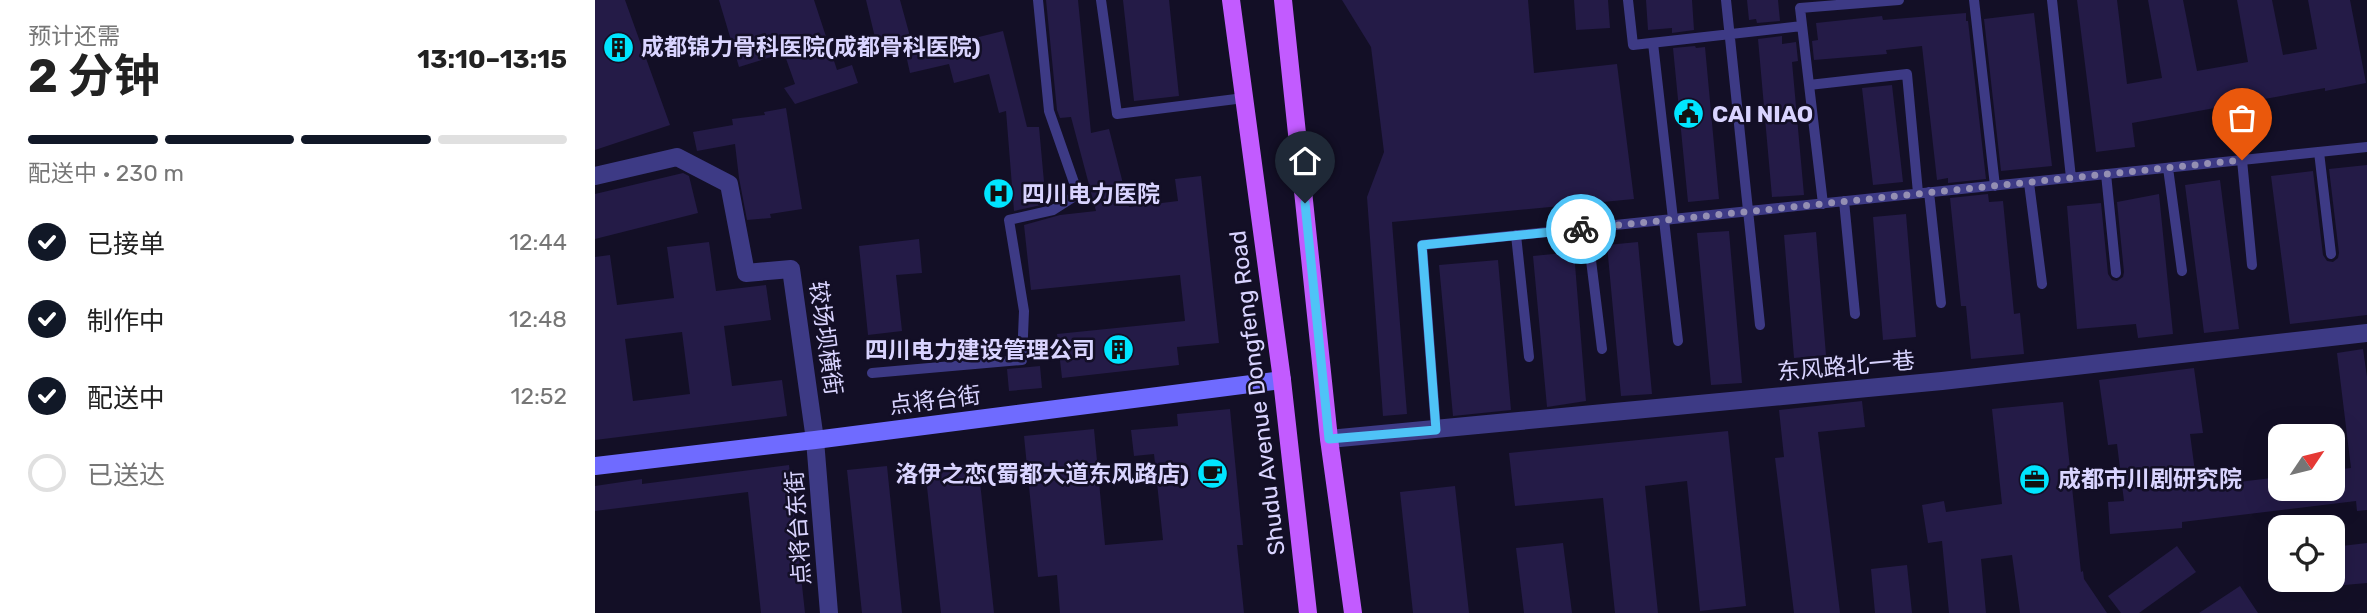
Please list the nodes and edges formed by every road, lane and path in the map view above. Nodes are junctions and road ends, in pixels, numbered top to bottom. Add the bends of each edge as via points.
1 (1038, 0) edge
2 (1101, 0) edge
3 (1231, 0) edge
4 (1283, 0) edge
5 (1628, 0) edge
6 (1726, 0) edge
7 (1899, 0) edge
8 (1975, 0) edge
9 (2052, 0) edge
10 (1800, 4) edge
11 (1802, 26) junction
12 (1728, 36) junction
13 (1653, 43) junction
14 (1809, 85) junction
15 (1244, 98) junction
16 (2367, 147) edge
17 (2319, 152) junction
18 (2242, 160) junction
19 (2168, 168) junction
20 (2106, 174) junction
21 (595, 176) edge
22 (2071, 178) junction
23 (2029, 183) junction
24 (1995, 186) junction
25 (1923, 193) junction
26 (1844, 201) junction
27 (1823, 204) junction
28 (1748, 211) junction
29 (1669, 220) junction
30 (1587, 228) junction
31 (1516, 235) junction
32 (2331, 254) dead end
33 (2252, 265) dead end
34 (2182, 271) dead end
35 (2116, 273) dead end
36 (2042, 284) dead end
37 (1941, 303) dead end
38 (1855, 314) dead end
39 (1760, 325) dead end
40 (2367, 333) edge
41 (1678, 341) dead end
42 (1602, 349) dead end
43 (1529, 357) dead end
44 (872, 373) dead end
45 (1282, 380) junction
46 (1436, 430) junction
47 (1329, 439) junction
48 (815, 440) junction
49 (595, 466) edge
50 (829, 613) edge
51 (1308, 613) edge
52 (1353, 613) edge

1 - 44 lane via 1049,111 1078,194 1053,210 1009,220 1024,311 1022,360
2 - 15 lane via 1117,114
3 - 15 main road, Shudu Avenue Dongfeng Road
4 - 47 main road
5 - 13 lane via 1633,45
6 - 12 lane
7 - 10 lane
8 - 24 lane
9 - 22 lane
10 - 11 lane
11 - 12 lane
11 - 14 lane
12 - 13 lane
12 - 28 lane
13 - 29 lane
14 - 25 lane via 1907,74
14 - 27 lane
15 - 45 main road, Shudu Avenue Dongfeng Road
16 - 17 lane
17 - 18 lane
17 - 32 lane
18 - 19 lane
18 - 33 lane
19 - 20 lane
19 - 34 lane
20 - 22 lane
20 - 35 lane
21 - 48 street, 较场坝横街 via 677,157 729,184 746,272 792,270
22 - 23 lane
23 - 24 lane
23 - 36 lane
24 - 25 lane
25 - 26 lane
25 - 37 lane
26 - 27 lane
26 - 38 lane
27 - 28 lane
28 - 29 lane
28 - 39 lane
29 - 30 lane
29 - 41 lane
30 - 31 lane
30 - 42 lane
31 - 43 lane
31 - 46 lane via 1422,245
40 - 46 street, 东风路北一巷 via 1942,382
45 - 48 street, 点将台街
45 - 51 main road, Shudu Avenue Dongfeng Road
46 - 47 street, 东风路北一巷
47 - 52 main road
48 - 49 street, 点将台街
48 - 50 street, 点将台东街

